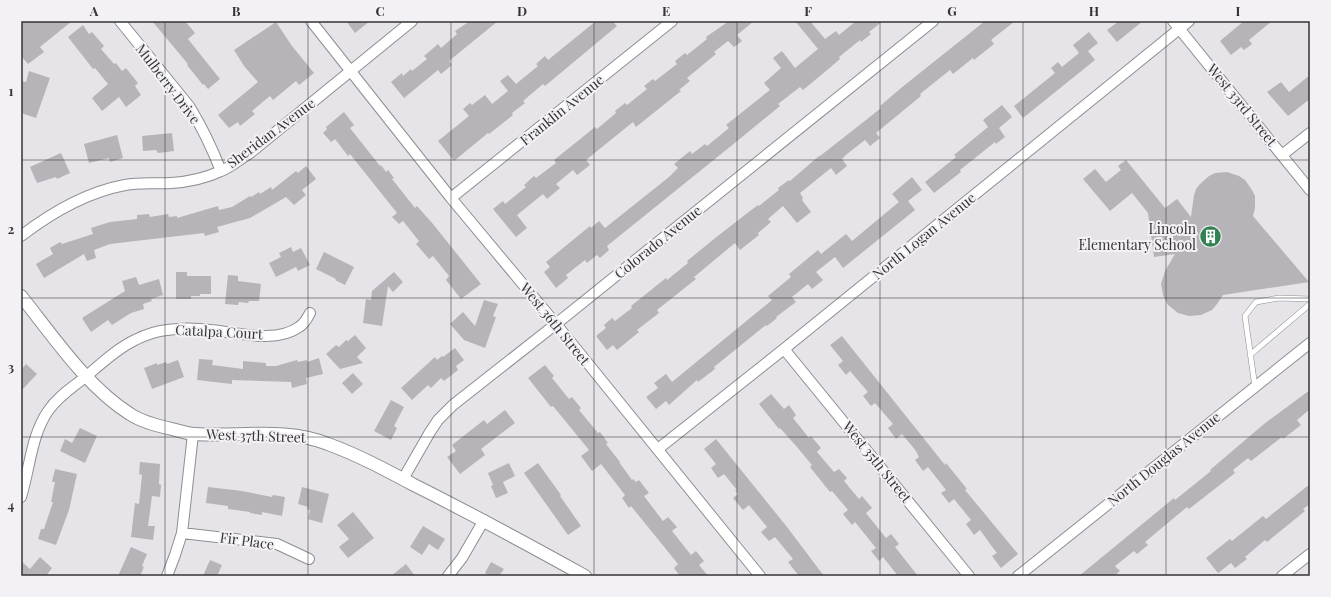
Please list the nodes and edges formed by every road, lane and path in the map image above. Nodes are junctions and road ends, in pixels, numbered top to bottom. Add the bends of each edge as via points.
1 (120, 21) edge
2 (311, 21) edge
3 (412, 21) edge
4 (672, 21) edge
5 (932, 21) edge
6 (1188, 21) edge
7 (1176, 25) edge
8 (350, 72) junction
9 (1310, 133) edge
10 (1282, 155) junction
11 (221, 171) junction
12 (1310, 190) edge
13 (451, 198) junction
14 (21, 236) edge
15 (21, 296) edge
16 (1310, 299) edge
17 (1310, 304) edge
18 (310, 313) dead end
19 (556, 324) junction
20 (1310, 343) edge
21 (784, 349) junction
22 (1250, 355) junction
23 (86, 376) junction
24 (1255, 387) junction
25 (194, 434) junction
26 (658, 449) junction
27 (404, 479) junction
28 (21, 497) edge
29 (484, 520) junction
30 (182, 533) junction
31 (1310, 554) edge
32 (309, 558) dead end
33 (167, 576) edge
34 (448, 576) edge
35 (585, 576) edge
36 (760, 576) edge
37 (969, 576) edge
38 (1018, 576) edge
39 (1282, 576) edge

1 - 11 street, Mulberry Drive via 188,106
2 - 8 street, West 36th Street
3 - 8 street, Sheridan Avenue
4 - 13 street, Franklin Avenue
5 - 19 street, Colorado Avenue
6 - 7 street, North Logan Avenue
7 - 10 street, West 33rd Street
7 - 21 street, North Logan Avenue
8 - 11 street, Sheridan Avenue via 250,153
8 - 13 street, West 36th Street
9 - 10 street
10 - 12 street, West 33rd Street
11 - 14 street, Sheridan Avenue via 172,183 124,185 100,192 50,216
13 - 19 street, West 36th Street
15 - 23 street, West 37th Street
16 - 22 lane via 1279,298 1256,302 1245,316
17 - 22 lane
18 - 23 street, Catalpa Court via 299,328 275,335 254,336 190,328 152,333 121,348
19 - 26 street, West 36th Street
19 - 27 street, Colorado Avenue via 453,405 438,420
20 - 24 street, North Douglas Avenue
21 - 26 street, North Logan Avenue
21 - 37 street, West 35th Street
22 - 24 lane
23 - 25 street, West 37th Street via 106,396 131,415 159,426
23 - 28 street via 58,398 48,411 34,443
24 - 38 street, North Douglas Avenue
25 - 27 street, West 37th Street via 266,434 310,438 328,443
25 - 30 street
26 - 36 street, West 36th Street
27 - 29 street, West 37th Street
29 - 34 street via 462,558
29 - 35 street, West 37th Street
30 - 32 street, Fir Place via 277,544
30 - 33 street
31 - 39 street

